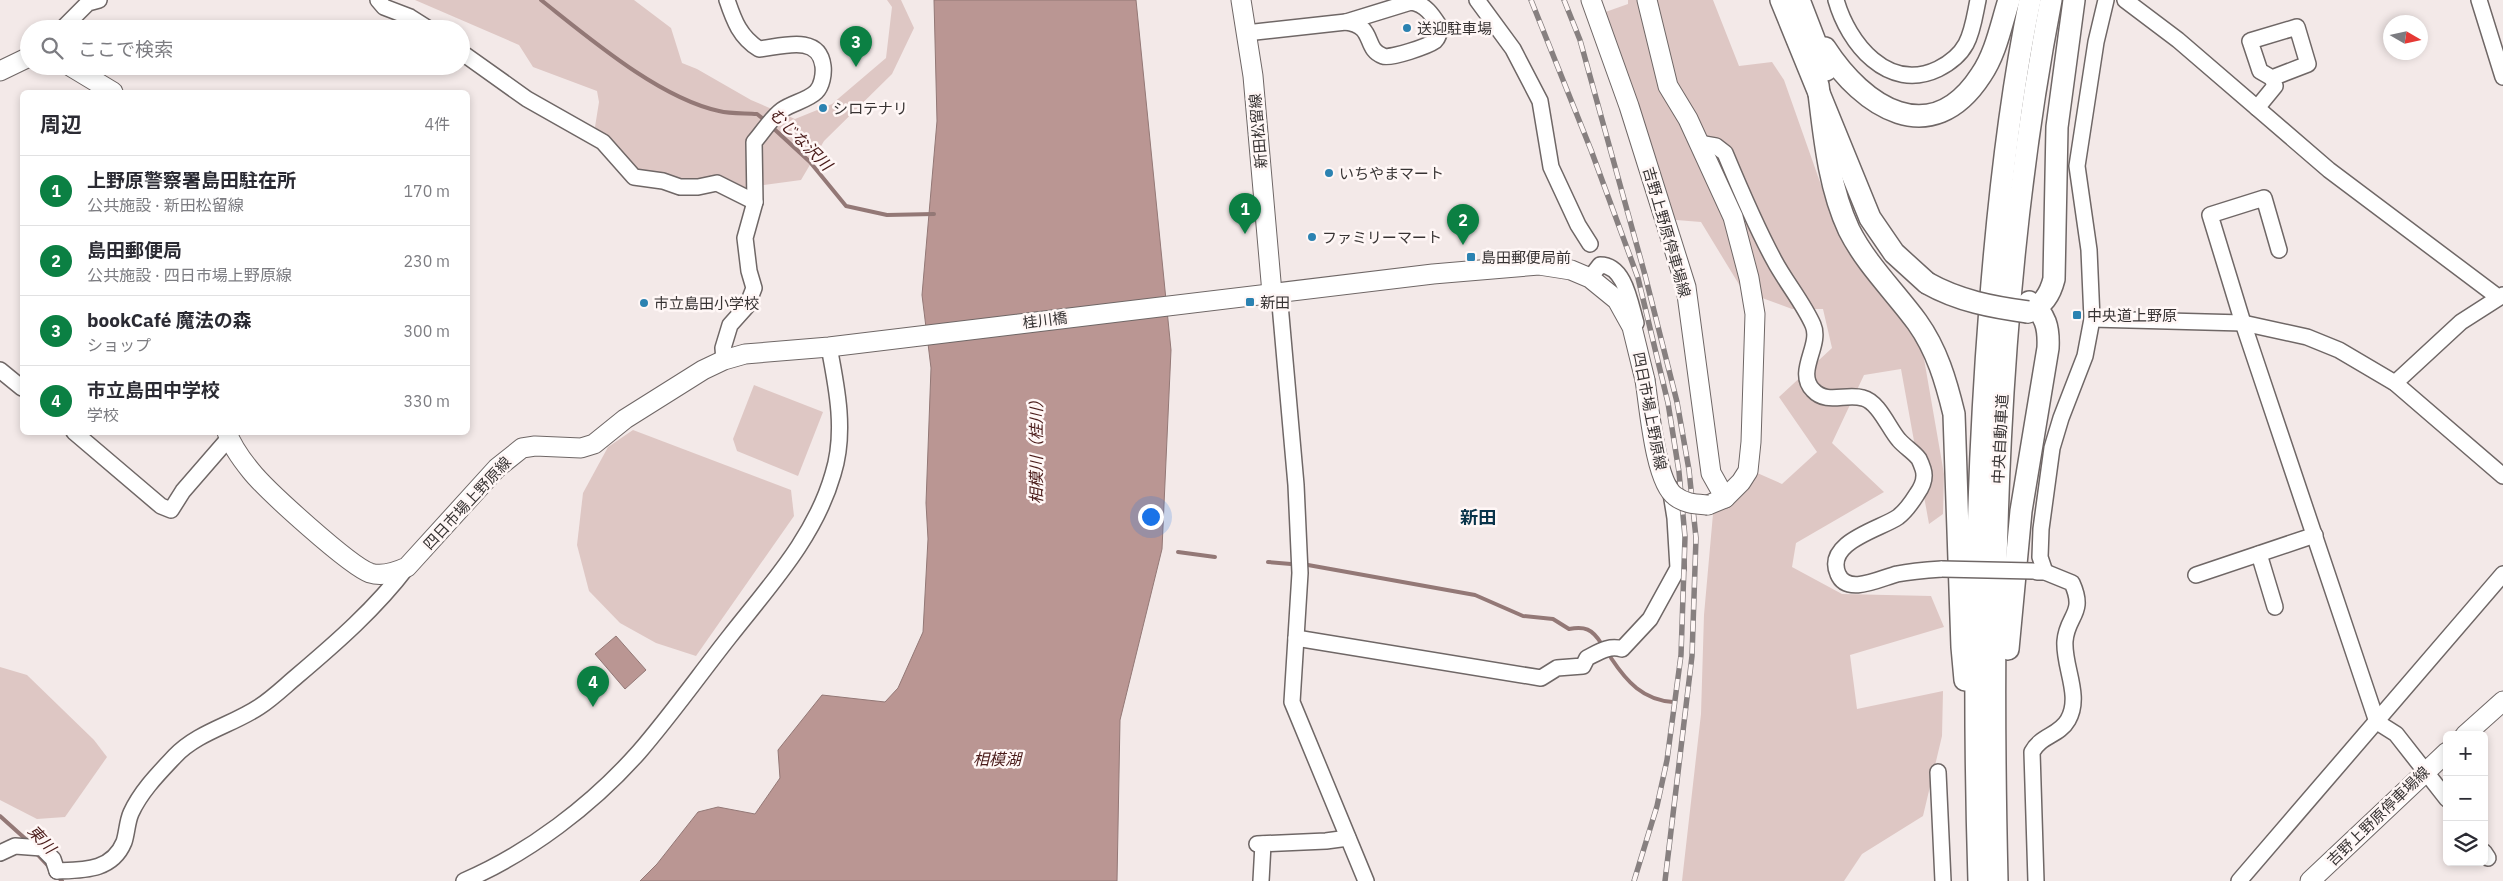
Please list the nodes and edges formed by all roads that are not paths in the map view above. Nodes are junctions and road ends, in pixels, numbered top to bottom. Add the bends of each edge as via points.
1 (99, 0) edge
2 (378, 0) edge
3 (726, 0) edge
4 (1241, 0) edge
5 (1477, 0) edge
6 (1591, 0) edge
7 (1647, 0) edge
8 (1781, 0) edge
9 (1799, 0) edge
10 (1836, 0) edge
11 (1978, 0) edge
12 (2009, 0) edge
13 (2030, 0) edge
14 (2051, 0) edge
15 (2074, 0) edge
16 (2106, 0) edge
17 (2125, 0) edge
18 (2479, 0) edge
19 (71, 20) edge
20 (415, 20) edge
21 (1346, 22) junction
22 (1810, 25) junction
23 (1246, 32) junction
24 (470, 58) edge
25 (20, 60) edge
26 (3, 65) edge
27 (85, 75) edge
28 (2503, 76) edge
29 (2272, 78) dead end
30 (1818, 85) junction
31 (110, 90) edge
32 (2257, 108) junction
33 (1699, 143) junction
34 (755, 202) junction
35 (1590, 244) dead end
36 (2279, 250) dead end
37 (1590, 278) junction
38 (1930, 278) junction
39 (1275, 293) junction
40 (2500, 296) edge
41 (1225, 299) joint
42 (2031, 307) junction
43 (2092, 319) junction
44 (2243, 323) junction
45 (864, 342) joint
46 (829, 347) junction
47 (724, 360) junction
48 (0, 370) edge
49 (2395, 383) junction
50 (20, 386) edge
51 (78, 435) edge
52 (228, 435) edge
53 (2503, 476) edge
54 (1717, 501) junction
55 (2315, 535) junction
56 (2259, 554) junction
57 (407, 567) junction
58 (2039, 572) junction
59 (2503, 574) edge
60 (2196, 575) dead end
61 (2275, 607) dead end
62 (1296, 638) junction
63 (2503, 701) edge
64 (2377, 722) junction
65 (2469, 731) edge
66 (2443, 756) edge
67 (2426, 771) junction
68 (1938, 772) dead end
69 (2443, 794) edge
70 (1976, 805) junction
71 (1348, 838) junction
72 (0, 853) edge
73 (53, 876) edge
74 (464, 881) edge
75 (1261, 881) edge
76 (1366, 881) edge
77 (1943, 881) edge
78 (1979, 881) edge
79 (1999, 881) edge
80 (2036, 881) edge
81 (2239, 881) edge
82 (2310, 881) edge

1 - 19 street via 88,4
2 - 20 street via 384,7
3 - 34 street via 735,25 747,41 759,49 797,43 810,47 820,55 824,68 816,92 781,110 754,142
4 - 23 main road, 新田松留線
5 - 35 street via 1513,49 1540,101 1551,167
6 - 54 main road, 吉野上野原停車場線 via 1629,106 1686,287
7 - 33 main road via 1668,86
8 - 30 highway
9 - 22 highway
10 - 11 street via 1842,20 1871,59 1888,70 1905,75 1924,75 1954,58 1966,44
12 - 22 highway via 1992,57 1981,76 1957,101 1936,114 1907,114 1879,105 1853,85 1838,68
13 - 70 highway, 中央自動車道 via 2002,177 1986,360 1978,487
14 - 79 highway, 中央自動車道 via 2025,164 2001,401 1994,692
15 - 42 highway via 2057,127 2054,279 2051,290
16 - 43 street via 2096,42 2077,166 2088,250
17 - 32 street via 2178,40
18 - 28 street
21 - 21 street via 1411,2 1421,4 1440,27 1434,42 1384,56 1374,50 1364,28
21 - 23 street
22 - 38 highway via 1876,205 1896,240
23 - 39 main road, 新田松留線
24 - 34 street via 527,99 603,142 634,177 680,187 717,183
25 - 26 main road
27 - 31 main road
29 - 32 street via 2275,86
30 - 38 highway via 1870,218 1894,254
30 - 70 highway via 1832,175 1847,224 1931,345 1939,360 1954,414 1962,648
32 - 40 street via 2329,170
33 - 54 main road via 1733,217 1749,278 1754,314 1748,471 1742,482
33 - 58 street, bridge via 1716,146 1725,153 1759,233 1813,324 1815,344 1807,376 1811,388 1829,399 1866,398 1918,459 1924,471 1924,483 1904,512 1851,540 1841,550 1838,573 1844,582 1865,584 1897,574 1942,569
34 - 47 street via 745,238 754,288 747,306 730,324 723,348
36 - 44 street via 2264,198 2210,215
37 - 39 main road, 四日市場上野原線 via 1571,270 1539,265
37 - 54 main road, 四日市場上野原線, bridge via 1617,300 1632,327 1663,480 1673,495 1685,502
37 - 62 street via 1600,265 1609,265 1619,273 1646,350 1661,425 1676,518 1678,568 1650,619 1622,649 1613,646 1586,658 1583,666 1557,668 1541,678
38 - 42 highway, bridge via 1951,296
39 - 41 main road, 四日市場上野原線
39 - 62 street via 1296,485 1300,573
40 - 49 street via 2461,322
41 - 45 main road, 桂川橋
42 - 79 highway via 2044,315 2048,348 2021,511 2013,587
43 - 44 street
43 - 58 street via 2085,356 2060,418 2052,448
44 - 49 street via 2307,337 2339,350
44 - 55 street
45 - 46 main road, 四日市場上野原線
46 - 47 main road, 四日市場上野原線 via 763,352
46 - 74 street via 839,411 838,455 823,505 809,532 638,753 566,819 525,848
47 - 57 main road, 四日市場上野原線 via 641,408 594,444 581,448 535,446 522,448 508,457
48 - 50 street
49 - 53 street
51 - 52 street via 161,506 171,510
52 - 57 main road via 243,460 265,486 358,566 380,574
55 - 56 street
55 - 64 street
56 - 60 street
56 - 61 street
57 - 73 street via 393,586 335,644 260,707 190,742 175,756 144,790 130,814 124,841 117,855 107,864
58 - 80 street via 2072,583 2078,609 2065,642 2073,709 2062,729 2037,742 2032,752
59 - 64 street
62 - 71 street via 1292,702
63 - 65 main road
64 - 67 street via 2396,734
64 - 81 street
66 - 67 main road, 吉野上野原停車場線
67 - 69 street
67 - 82 main road, 吉野上野原停車場線
68 - 77 street
70 - 78 highway, 中央自動車道
71 - 75 street via 1260,844
71 - 76 street
72 - 73 street via 15,846 42,848 52,859

